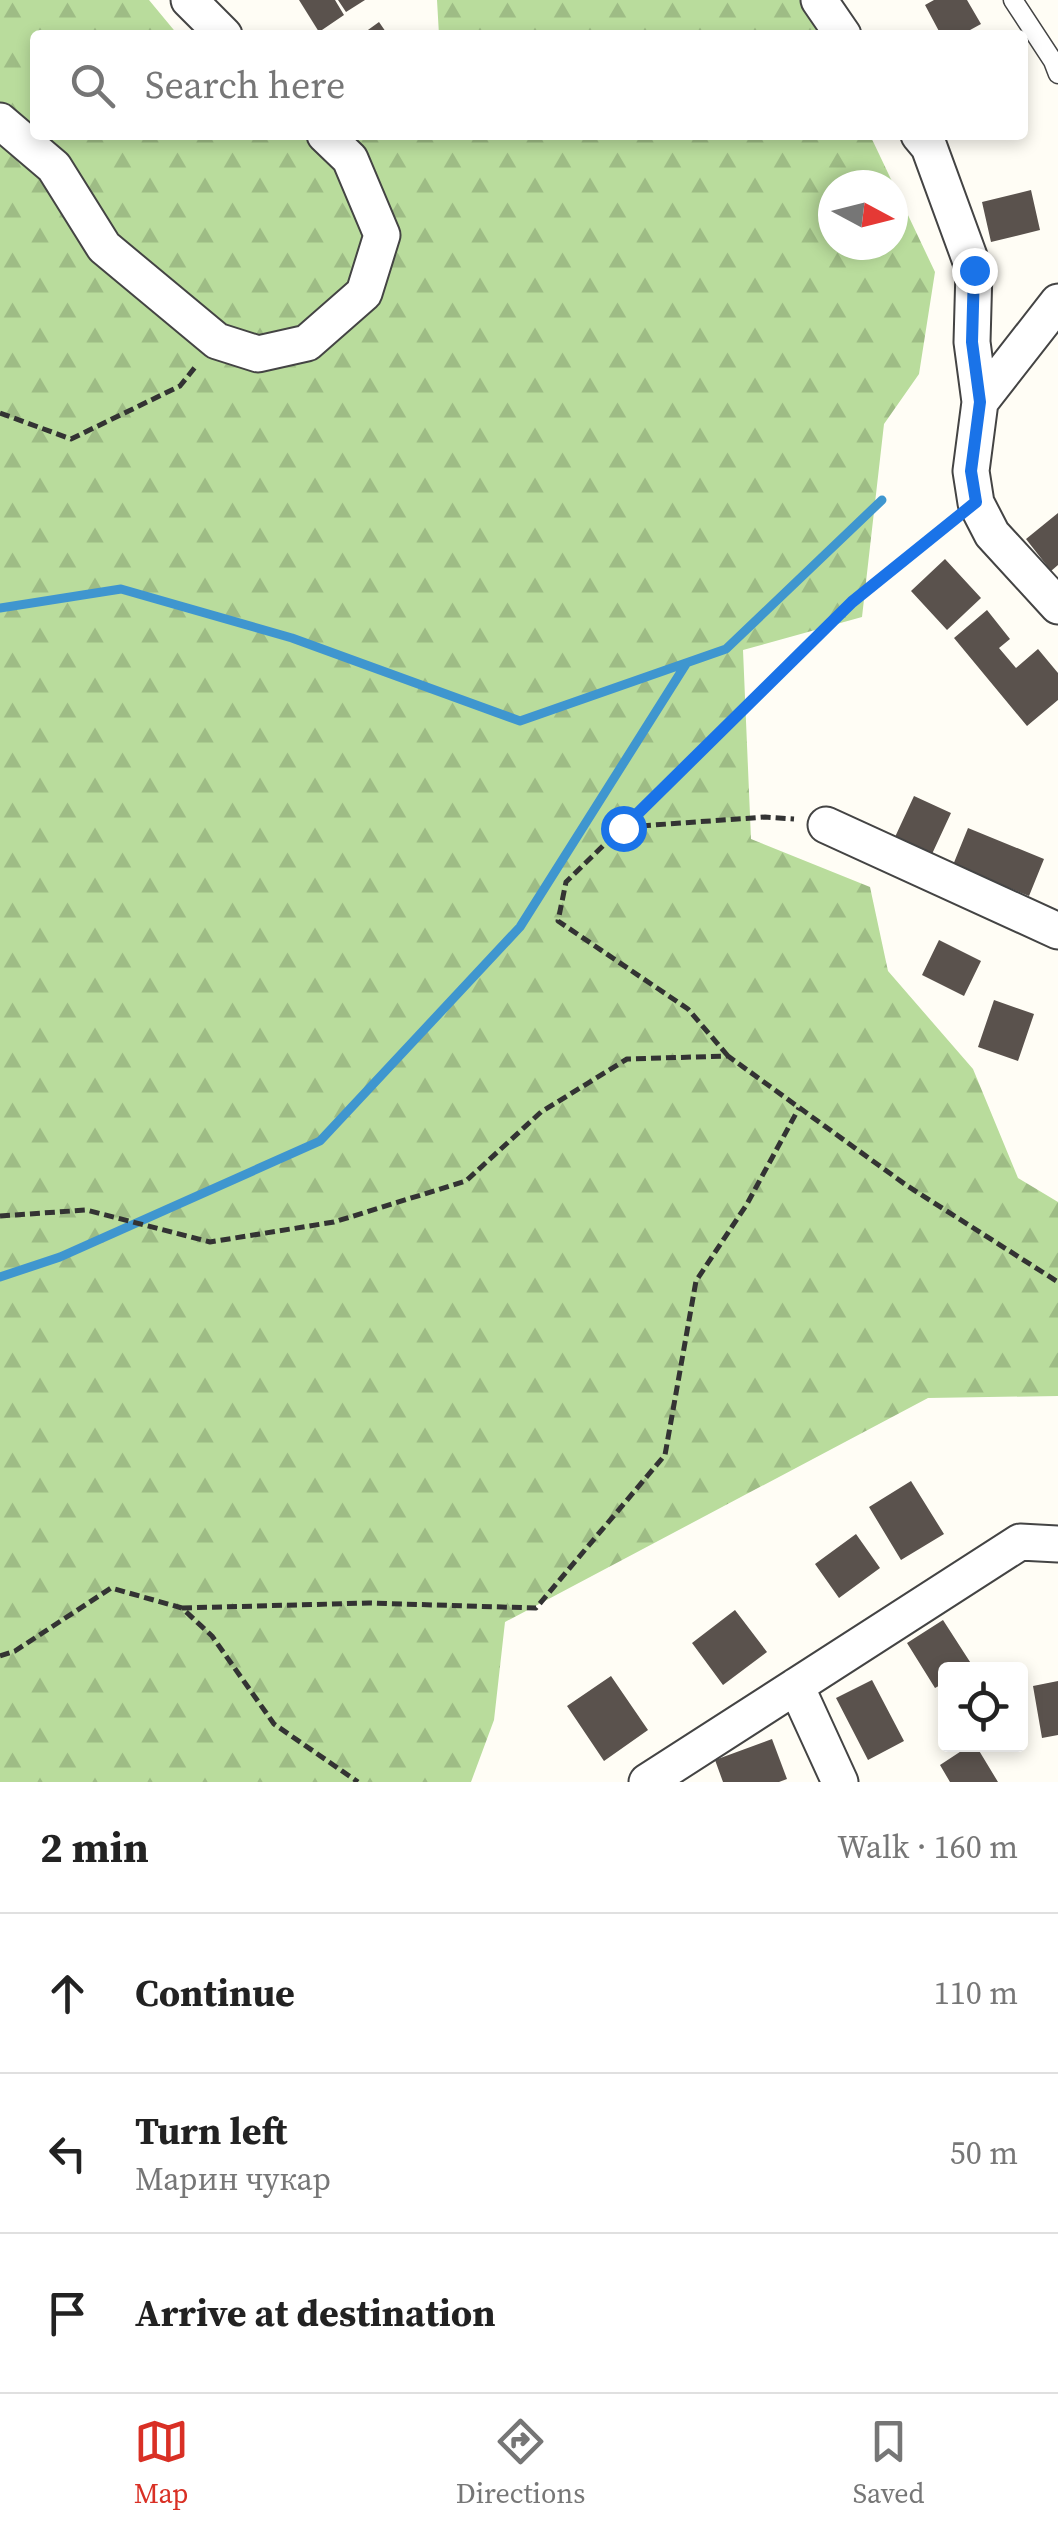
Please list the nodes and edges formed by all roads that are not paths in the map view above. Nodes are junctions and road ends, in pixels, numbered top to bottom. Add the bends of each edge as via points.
1 (190, 0) edge
2 (819, 0) edge
3 (1014, 0) edge
4 (219, 30) edge
5 (840, 30) edge
6 (1058, 74) edge
7 (0, 120) edge
8 (330, 140) edge
9 (923, 140) edge
10 (1058, 302) edge
11 (980, 402) junction
12 (1058, 606) edge
13 (826, 825) road end
14 (1058, 931) edge
15 (1058, 1544) edge
16 (796, 1686) junction
17 (647, 1782) edge
18 (840, 1782) edge

1 - 4 street
2 - 5 street
3 - 6 lane
7 - 8 street via 54,167 104,247 216,341 258,354 306,344 364,292 382,235 350,159
9 - 11 street via 974,270 972,342
10 - 11 street
11 - 12 street via 971,471 976,502 992,534
13 - 14 street
15 - 16 street via 1020,1542
16 - 17 street
16 - 18 street

